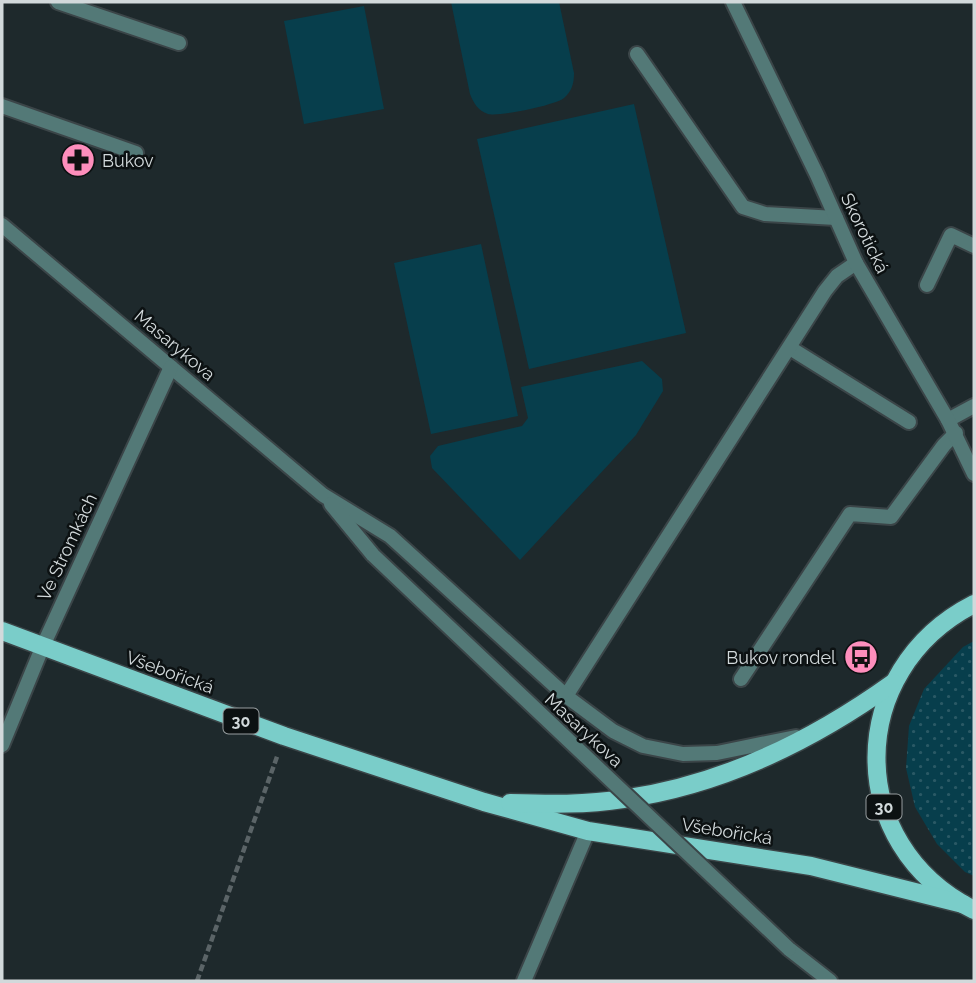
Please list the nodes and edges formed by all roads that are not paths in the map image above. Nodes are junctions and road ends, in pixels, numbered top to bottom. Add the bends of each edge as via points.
1 (58, 2) edge
2 (733, 2) edge
3 (178, 43) dead end
4 (637, 54) dead end
5 (2, 106) edge
6 (136, 153) dead end
7 (836, 218) junction
8 (2, 225) edge
9 (974, 246) edge
10 (856, 263) junction
11 (927, 285) dead end
12 (790, 348) junction
13 (171, 367) junction
14 (974, 406) edge
15 (948, 420) junction
16 (909, 422) dead end
17 (956, 433) junction
18 (974, 474) edge
19 (323, 495) junction
20 (974, 604) edge
21 (2, 631) edge
22 (42, 648) junction
23 (741, 679) dead end
24 (893, 684) junction
25 (566, 696) junction
26 (818, 733) junction
27 (2, 745) edge
28 (484, 802) junction
29 (588, 831) junction
30 (968, 907) edge
31 (524, 981) edge
32 (830, 981) edge

1 - 3 street
2 - 7 street, Skorotická
4 - 7 street via 743,207 765,214
5 - 6 street
7 - 10 street, Skorotická
8 - 13 street, Masarykova
9 - 11 street via 951,235
10 - 12 street via 825,291
10 - 15 street, Skorotická
12 - 16 street
12 - 25 street
13 - 19 street, Masarykova
13 - 22 street, Ve Stromkách
14 - 15 street
15 - 17 street, Skorotická
17 - 18 street, Skorotická
17 - 23 street via 891,517 850,514
19 - 25 street, Masarykova via 390,536
19 - 32 street, Masarykova, bridge via 373,555 574,748 789,949
20 - 24 main road, 30 via 922,641
21 - 22 main road, Všebořická / 30
22 - 27 street, Ve Stromkách
22 - 28 main road, Všebořická / 30
24 - 26 main road, Všebořická / 30
24 - 30 main road, 30 via 882,713 876,759 880,795 908,855 926,877
25 - 26 street, Masarykova via 612,731 643,747 683,754 717,753
26 - 28 main road, Všebořická / 30 via 724,775 622,800
28 - 29 main road, Všebořická / 30
29 - 30 main road, Všebořická / 30 via 811,866
29 - 31 street

